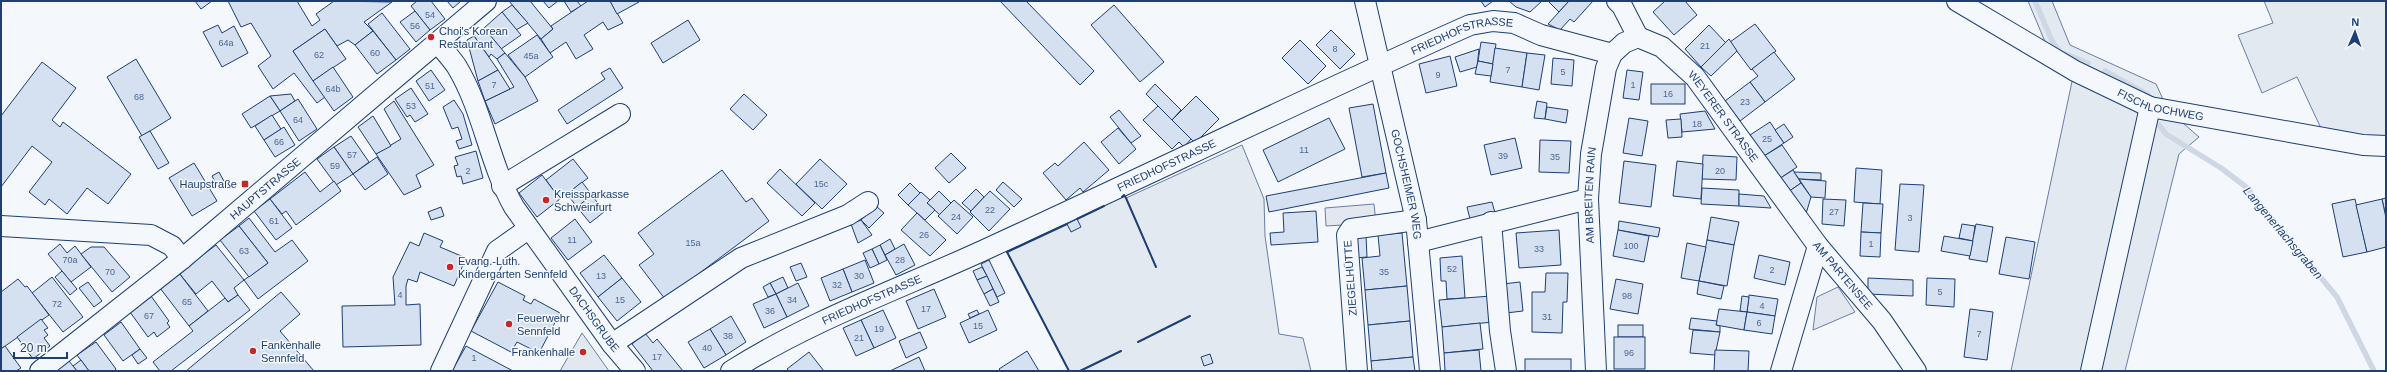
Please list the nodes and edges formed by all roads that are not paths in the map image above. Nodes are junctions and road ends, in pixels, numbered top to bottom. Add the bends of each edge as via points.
1 (486, 1) edge
2 (1365, 1) edge
3 (1617, 1) edge
4 (1957, 1) edge
5 (1638, 38) junction
6 (438, 43) junction
7 (1612, 54) junction
8 (1380, 65) junction
9 (2150, 107) junction
10 (620, 114) dead end
11 (2386, 146) edge
12 (502, 186) junction
13 (1588, 198) junction
14 (868, 202) dead end
15 (1416, 220) junction
16 (1491, 222) junction
17 (1, 226) edge
18 (528, 229) junction
19 (1418, 242) junction
20 (1818, 246) junction
21 (182, 259) junction
22 (612, 344) junction
23 (40, 371) edge
24 (441, 371) edge
25 (635, 371) edge
26 (730, 371) edge
27 (1357, 371) edge
28 (1430, 371) edge
29 (1506, 371) edge
30 (1596, 371) edge
31 (1781, 371) edge
32 (1916, 371) edge
33 (2091, 371) edge

1 - 6 street, HAUPTSTRASSE
2 - 8 street, GOCHSHEIMER WEG
3 - 5 street
4 - 9 street, FISCHLOCHWEG via 2075,71
5 - 7 street via 1624,43
5 - 20 street, WEYERER STRASSE via 1662,47 1695,77
6 - 12 street, DACHSGRUBE via 457,67
6 - 21 street, HAUPTSTRASSE via 257,193
7 - 8 street, FRIEDHOFSTRASSE via 1541,35 1514,23 1493,21 1470,25
7 - 13 street, AM BREITEN RAIN via 1606,68 1591,154
8 - 15 street, GOCHSHEIMER WEG
8 - 26 street, FRIEDHOFSTRASSE via 998,244 832,315 782,340
9 - 11 street, FISCHLOCHWEG via 2363,145
9 - 33 street
10 - 12 street
12 - 18 street, DACHSGRUBE
13 - 16 street
13 - 30 street, AM BREITEN RAIN
14 - 22 street via 848,215 741,258
15 - 19 street, GOCHSHEIMER WEG
15 - 27 street, ZIEGELHÜTTE via 1351,228 1346,236
16 - 19 street
16 - 29 street
17 - 21 street via 151,236 172,246
18 - 22 street, DACHSGRUBE
18 - 24 street via 497,251
19 - 28 street, GOCHSHEIMER WEG
20 - 31 street, AM PARTENSEE
20 - 32 street, AM PARTENSEE via 1882,321
21 - 23 street, HAUPTSTRASSE
22 - 25 street, DACHSGRUBE

